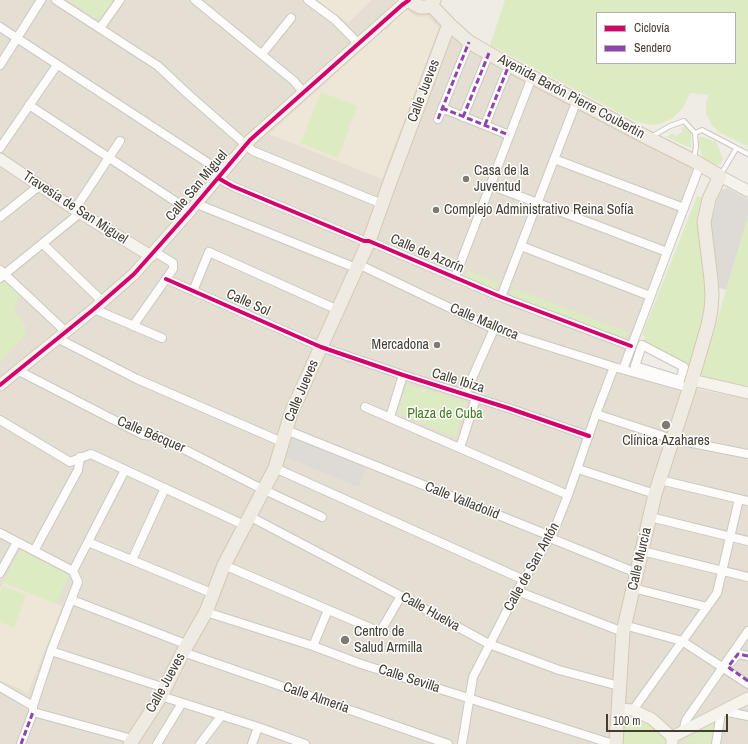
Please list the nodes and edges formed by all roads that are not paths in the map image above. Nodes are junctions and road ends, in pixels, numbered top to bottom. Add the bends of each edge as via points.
1 (41, 0) edge
2 (56, 0) edge
3 (120, 0) edge
4 (195, 0) edge
5 (308, 0) edge
6 (410, 0) edge
7 (433, 2) edge
8 (291, 18) dead end
9 (449, 24) junction
10 (0, 27) edge
11 (100, 28) junction
12 (17, 38) junction
13 (469, 42) junction
14 (358, 44) junction
15 (489, 53) junction
16 (262, 54) junction
17 (57, 64) junction
18 (0, 65) edge
19 (509, 65) junction
20 (532, 77) junction
21 (303, 92) junction
22 (576, 100) junction
23 (29, 105) junction
24 (442, 108) junction
25 (464, 117) junction
26 (438, 119) dead end
27 (485, 126) junction
28 (694, 133) junction
29 (509, 135) junction
30 (648, 138) junction
31 (120, 141) dead end
32 (246, 145) junction
33 (0, 148) edge
34 (736, 149) junction
35 (748, 154) edge
36 (110, 157) junction
37 (0, 159) edge
38 (554, 159) junction
39 (697, 163) junction
40 (220, 175) junction
41 (720, 176) junction
42 (490, 185) junction
43 (39, 186) junction
44 (748, 191) edge
45 (197, 201) junction
46 (537, 203) junction
47 (382, 204) junction
48 (684, 208) junction
49 (78, 211) junction
50 (190, 211) junction
51 (0, 217) edge
52 (369, 241) junction
53 (43, 244) junction
54 (521, 246) junction
55 (667, 252) junction
56 (153, 254) junction
57 (357, 266) junction
58 (2, 274) edge
59 (455, 277) junction
60 (166, 279) junction
61 (193, 291) junction
62 (650, 296) junction
63 (501, 298) junction
64 (98, 305) junction
65 (338, 310) junction
66 (133, 326) junction
67 (494, 329) junction
68 (61, 335) junction
69 (162, 338) dead end
70 (631, 346) junction
71 (321, 347) junction
72 (635, 366) joint
73 (614, 367) junction
74 (623, 369) junction
75 (18, 370) junction
76 (403, 375) junction
77 (0, 384) edge
78 (690, 384) junction
79 (748, 392) edge
80 (465, 394) junction
81 (476, 398) junction
82 (365, 407) dead end
83 (596, 414) junction
84 (390, 417) junction
85 (0, 420) edge
86 (284, 436) junction
87 (589, 436) junction
88 (672, 439) junction
89 (460, 448) junction
90 (748, 454) edge
91 (80, 457) junction
92 (275, 468) junction
93 (578, 469) junction
94 (125, 470) junction
95 (660, 480) junction
96 (165, 488) junction
97 (263, 489) junction
98 (656, 494) junction
99 (568, 495) junction
100 (739, 499) junction
101 (748, 501) edge
102 (322, 517) dead end
103 (650, 517) junction
104 (247, 520) junction
105 (0, 533) edge
106 (730, 536) junction
107 (550, 538) junction
108 (748, 541) edge
109 (16, 542) junction
110 (88, 542) junction
111 (34, 551) junction
112 (642, 551) junction
113 (132, 560) junction
114 (224, 565) junction
115 (73, 571) junction
116 (722, 571) junction
117 (0, 573) edge
118 (637, 573) junction
119 (748, 577) edge
120 (524, 580) junction
121 (633, 588) junction
122 (517, 591) junction
123 (214, 594) junction
124 (402, 596) junction
125 (72, 600) junction
126 (707, 608) junction
127 (328, 610) junction
128 (206, 612) junction
129 (623, 629) junction
130 (748, 631) edge
131 (682, 641) junction
132 (489, 644) junction
133 (313, 646) junction
134 (186, 648) junction
135 (734, 650) junction
136 (51, 651) junction
137 (748, 655) edge
138 (722, 667) junction
139 (748, 681) edge
140 (748, 684) edge
141 (619, 686) junction
142 (0, 687) edge
143 (163, 692) junction
144 (468, 698) junction
145 (745, 700) edge
146 (182, 703) junction
147 (33, 709) junction
148 (618, 710) junction
149 (633, 710) junction
150 (722, 711) junction
151 (222, 715) junction
152 (746, 715) edge
153 (258, 727) junction
154 (683, 732) junction
155 (672, 741) edge
156 (131, 742) edge
157 (21, 744) edge
158 (157, 744) edge
159 (200, 744) edge
160 (252, 744) edge
161 (303, 744) edge
162 (448, 744) edge
163 (462, 744) edge
164 (614, 744) edge
165 (716, 744) edge

1 - 12 street
2 - 11 street
3 - 11 street
4 - 16 street
5 - 14 street via 334,19
6 - 7 main road via 420,7 426,7
6 - 14 street, Calle San Miguel
7 - 9 main road, Avenida Barón Pierre Coubertin
8 - 16 street
9 - 13 main road, Avenida Barón Pierre Coubertin
9 - 47 main road, Calle Jueves
10 - 12 street, Calle de Azorín
11 - 32 street via 158,66
12 - 17 street, Calle de Azorín
12 - 18 street
13 - 15 main road, Avenida Barón Pierre Coubertin
13 - 24 street
14 - 21 street, Calle San Miguel
15 - 19 main road, Avenida Barón Pierre Coubertin
15 - 25 street
16 - 21 street
17 - 23 street
17 - 40 street, Calle de Azorín
19 - 20 main road, Avenida Barón Pierre Coubertin
19 - 27 street
20 - 22 main road, Avenida Barón Pierre Coubertin
20 - 29 street
21 - 32 street, Calle San Miguel
22 - 30 main road, Avenida Barón Pierre Coubertin
22 - 38 street
23 - 33 street
23 - 36 street
24 - 25 street
24 - 26 street
25 - 27 street
27 - 29 street
28 - 30 lane via 684,121
28 - 34 lane via 702,130
28 - 39 lane
29 - 42 street
30 - 39 main road, Avenida Barón Pierre Coubertin
31 - 36 street
32 - 40 street, Calle San Miguel
32 - 47 street
34 - 35 lane
34 - 41 lane
36 - 49 street
36 - 50 street
37 - 43 street, Travesía de San Miguel
38 - 46 street
38 - 48 street
39 - 41 main road, Avenida Barón Pierre Coubertin
39 - 48 street
40 - 45 street, Calle San Miguel
40 - 52 street, Calle de Azorín via 232,186
41 - 44 street
41 - 78 main road, Calle Murcia via 704,222 711,279 711,310
42 - 46 street
42 - 59 street
43 - 49 street, Travesía de San Miguel
43 - 51 street
45 - 50 street, Calle San Miguel
45 - 57 street, Calle Mallorca via 202,206
46 - 54 street
46 - 55 street
47 - 52 main road, Calle Jueves
48 - 55 street
49 - 53 street
49 - 56 street, Travesía de San Miguel
50 - 56 street, Calle San Miguel
52 - 57 main road, Calle Jueves
52 - 59 street, Calle de Azorín
53 - 58 street
53 - 64 street
54 - 62 street
54 - 63 street
55 - 62 street
56 - 60 street via 173,263 173,269
56 - 64 street, Calle San Miguel
57 - 65 main road, Calle Jueves
57 - 67 street, Calle Mallorca
58 - 68 street, Calle Valladolid
59 - 63 street, Calle de Azorín
60 - 61 street, Calle Sol
60 - 66 street
61 - 65 street via 209,252
61 - 71 street, Calle Sol
62 - 70 street
63 - 70 street, Calle de Azorín
64 - 66 street
64 - 68 street, Calle San Miguel
65 - 71 main road, Calle Jueves
66 - 69 street
67 - 73 street, Calle Mallorca
67 - 80 street
68 - 75 street, Calle San Miguel
68 - 86 street, Calle Valladolid via 138,379
70 - 74 street
71 - 76 street, Calle Ibiza
71 - 86 main road, Calle Jueves via 291,413
72 - 72 street via 642,345 684,367 680,380
73 - 74 street, Calle Mallorca
73 - 83 street, Calle de San Antón
74 - 78 street, Calle Mallorca
75 - 77 street, Calle San Miguel
75 - 97 street, Calle Bécquer via 143,435 158,436
76 - 80 street, Calle Ibiza
76 - 84 street
78 - 79 street
78 - 88 main road, Calle Murcia
80 - 81 street, Calle Ibiza
81 - 87 street, Calle Ibiza
81 - 89 street
82 - 84 street
83 - 87 street, Calle de San Antón
83 - 88 street
84 - 89 street
85 - 91 street, Calle Huelva via 70,462
86 - 92 main road, Calle Jueves
86 - 107 street, Calle Valladolid via 548,535
87 - 93 street, Calle de San Antón
88 - 90 street
88 - 95 main road, Calle Murcia
89 - 99 street
91 - 94 street, Calle Huelva via 91,454
91 - 111 street via 78,470
92 - 97 main road, Calle Jueves
92 - 120 street
93 - 98 street
93 - 99 street, Calle de San Antón
94 - 96 street, Calle Huelva
94 - 110 street
95 - 98 main road, Calle Murcia
95 - 100 street
96 - 104 street, Calle Huelva
96 - 113 street
97 - 102 street, Calle Bécquer
97 - 104 main road, Calle Jueves
98 - 103 main road, Calle Murcia
99 - 107 street, Calle de San Antón
100 - 101 street
100 - 106 street
103 - 106 street
103 - 112 main road, Calle Murcia
104 - 114 main road, Calle Jueves
104 - 124 street, Calle Huelva
105 - 109 street
106 - 108 street
106 - 116 street
107 - 118 street, Calle Valladolid
107 - 120 street, Calle de San Antón
109 - 111 street
109 - 117 street
110 - 113 street
110 - 115 street
111 - 115 street
112 - 116 street
112 - 118 main road, Calle Murcia
113 - 123 street
114 - 123 main road, Calle Jueves
114 - 127 street
115 - 125 street via 78,582
116 - 119 street
116 - 126 street via 717,593
118 - 121 main road, Calle Murcia
120 - 122 street, Calle de San Antón
121 - 126 street
121 - 129 main road, Calle Murcia
122 - 129 street
122 - 132 street, Calle de San Antón
123 - 128 main road, Calle Jueves
124 - 127 street via 380,632
124 - 132 street, Calle Huelva
125 - 134 street, Calle Almería
125 - 136 street
126 - 131 street
127 - 133 street
128 - 133 street, Calle Sevilla
128 - 134 main road, Calle Jueves
129 - 131 street
129 - 141 main road, Calle Murcia
130 - 135 street
131 - 138 street
131 - 149 street
132 - 141 street, Calle Huelva via 559,670
132 - 144 street, Calle de San Antón via 473,677
133 - 144 street, Calle Sevilla
134 - 143 main road, Calle Jueves
134 - 162 street, Calle Almería
135 - 137 street
135 - 138 street
136 - 143 street
136 - 147 street
137 - 139 street via 738,654 728,667
138 - 140 street
138 - 154 street via 686,720
141 - 148 main road, Calle Murcia
142 - 147 street
143 - 146 street
143 - 156 main road, Calle Jueves
144 - 163 street, Calle de San Antón
144 - 164 street, Calle Sevilla
145 - 150 street
145 - 152 street
146 - 151 street
146 - 158 street
147 - 156 street
147 - 157 street
148 - 149 street
148 - 164 main road, Calle Murcia
149 - 155 street via 652,719
150 - 152 street
150 - 154 street
150 - 165 street
151 - 153 street
151 - 159 street
153 - 160 street
153 - 161 street
154 - 155 street

